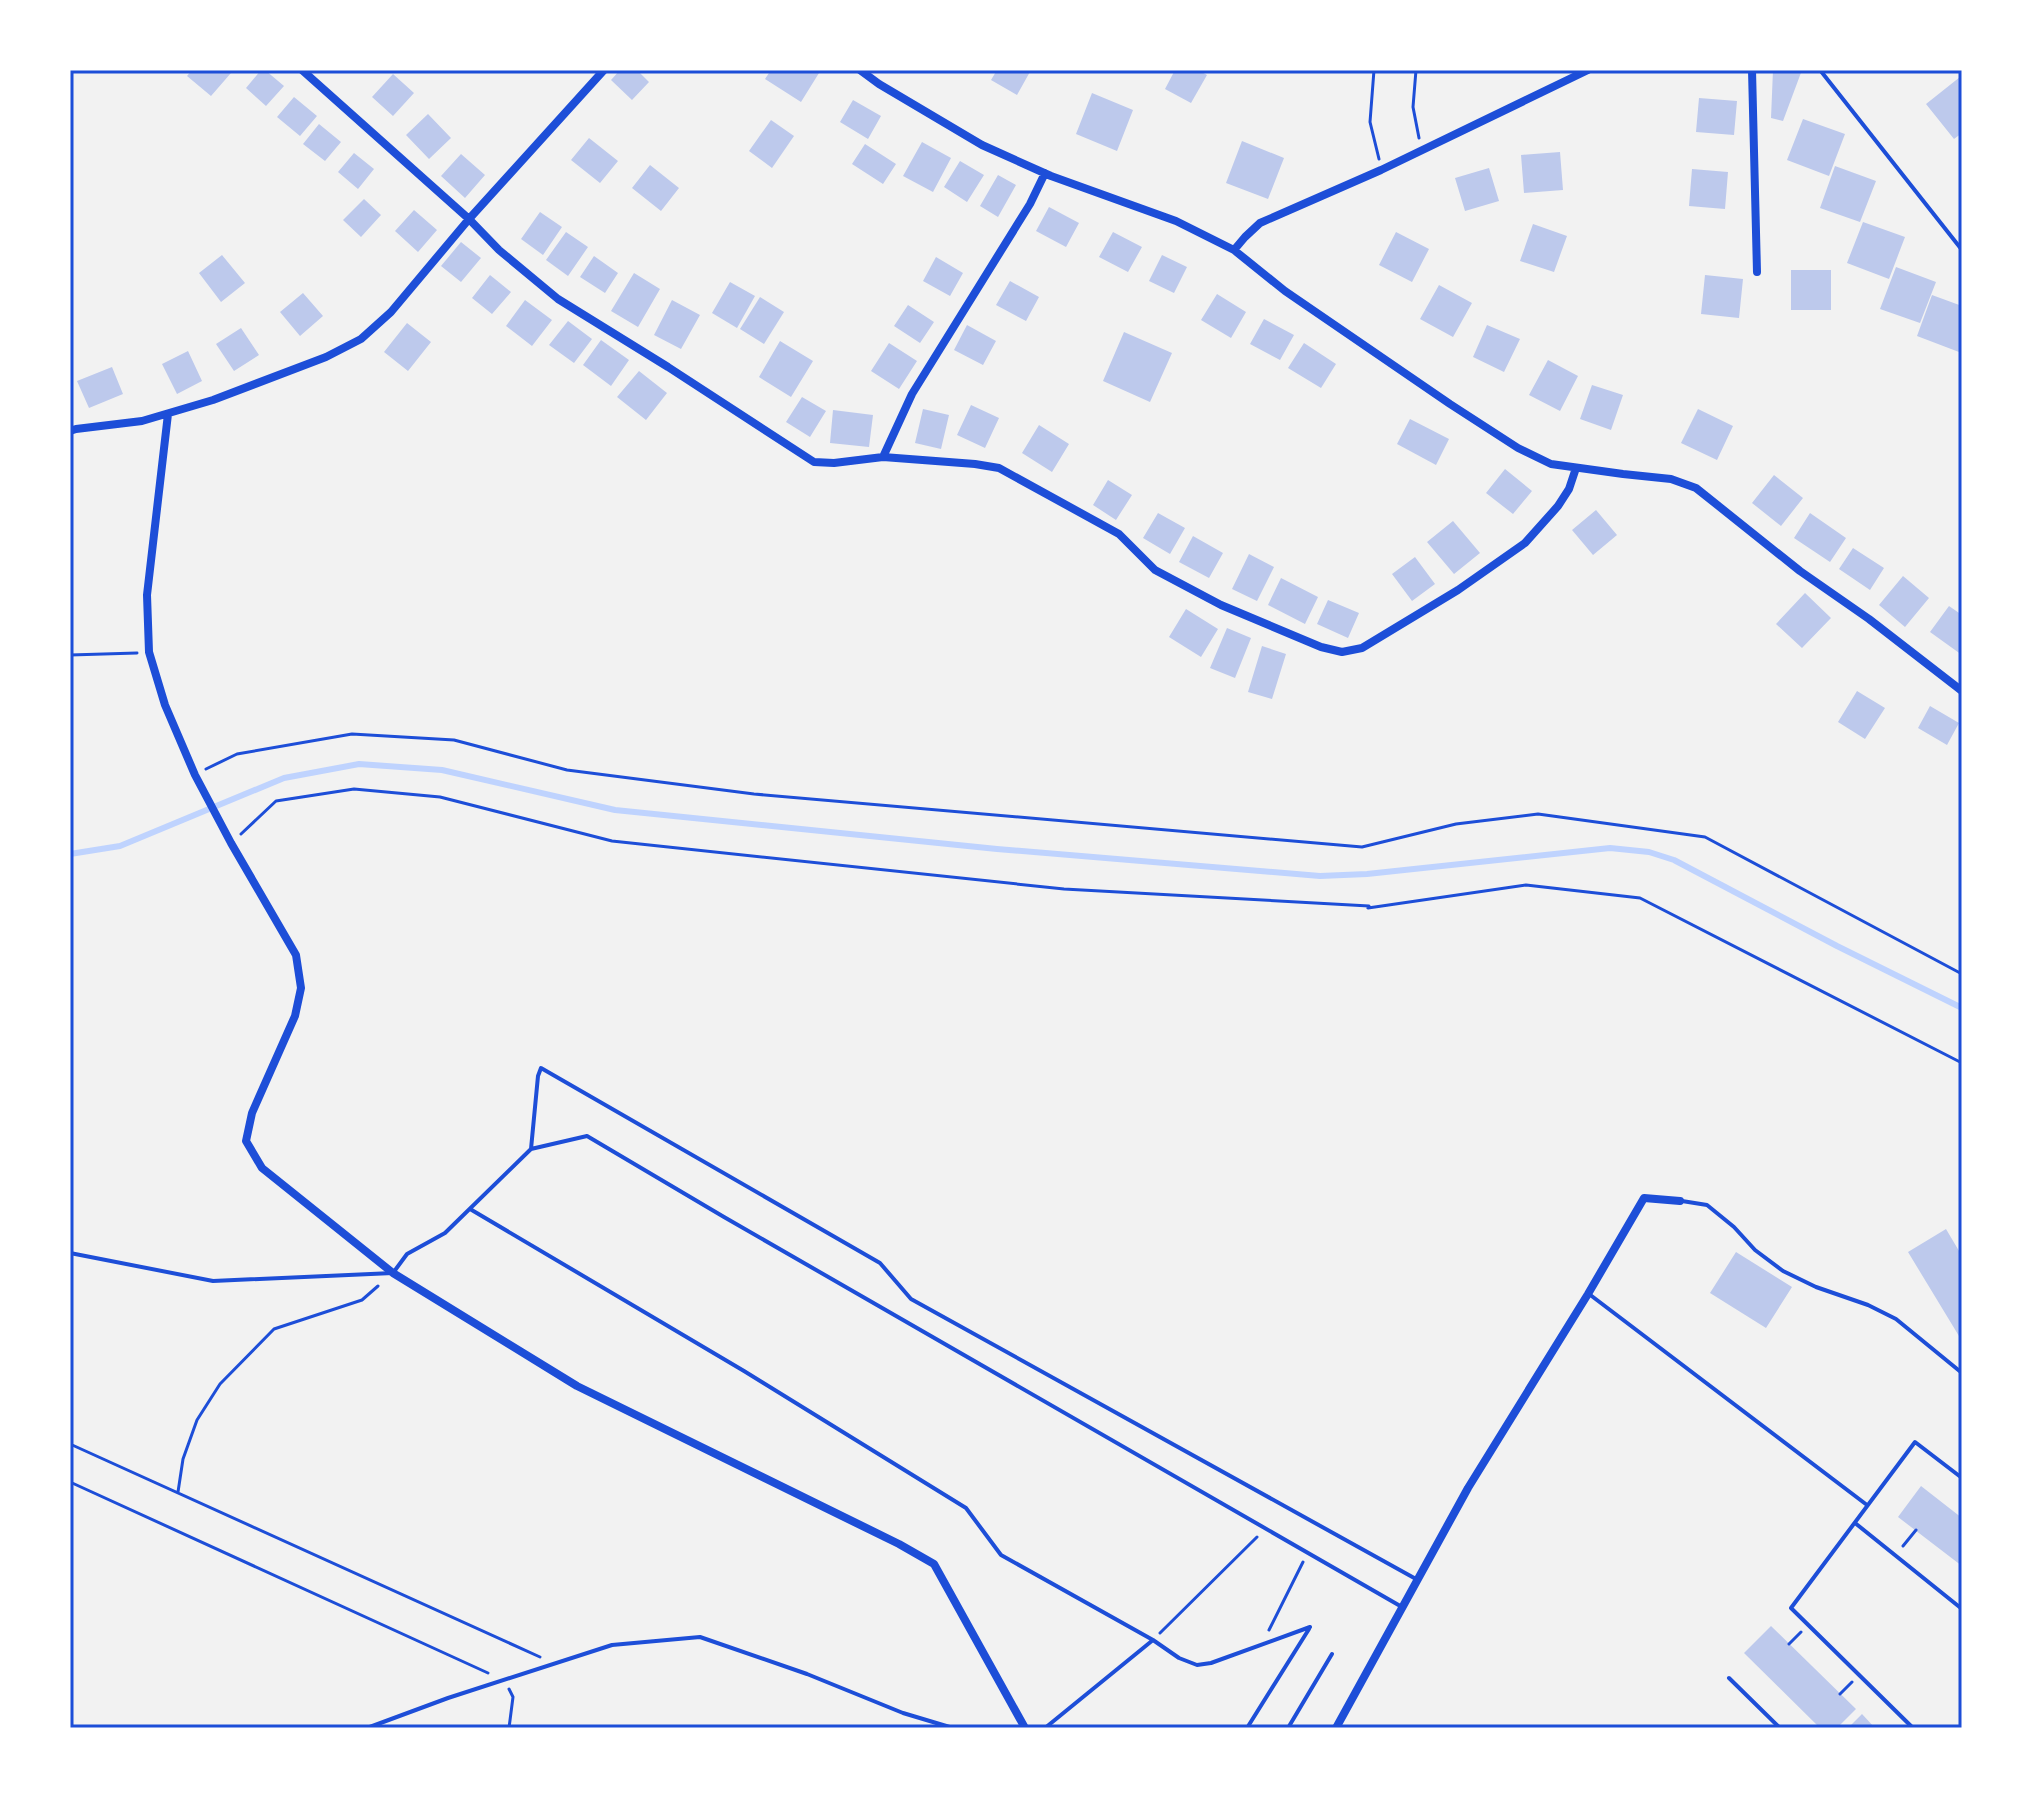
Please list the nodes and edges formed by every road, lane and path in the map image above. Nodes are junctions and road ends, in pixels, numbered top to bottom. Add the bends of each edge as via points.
1 (302, 70) edge
2 (604, 70) edge
3 (860, 70) edge
4 (1374, 70) edge
5 (1416, 70) edge
6 (1588, 70) edge
7 (1752, 70) edge
8 (1820, 70) edge
9 (1422, 151) junction
10 (1381, 170) junction
11 (1045, 173) junction
12 (469, 219) junction
13 (1234, 250) junction
14 (1962, 250) edge
15 (1757, 272) dead end
16 (168, 414) junction
17 (70, 431) edge
18 (883, 457) junction
19 (1576, 468) junction
20 (149, 652) junction
21 (70, 655) edge
22 (1962, 691) edge
23 (195, 775) junction
24 (231, 843) junction
25 (1962, 974) edge
26 (1962, 1063) edge
27 (531, 1149) junction
28 (1680, 1201) joint
29 (470, 1209) junction
30 (70, 1253) edge
31 (393, 1273) junction
32 (1588, 1294) junction
33 (1962, 1373) edge
34 (70, 1444) edge
35 (1962, 1478) edge
36 (70, 1482) edge
37 (178, 1492) junction
38 (1867, 1505) junction
39 (1855, 1523) junction
40 (1266, 1529) junction
41 (1916, 1530) dead end
42 (1308, 1553) junction
43 (1896, 1556) junction
44 (1418, 1580) junction
45 (1402, 1607) junction
46 (1962, 1609) edge
47 (1153, 1640) junction
48 (1262, 1645) junction
49 (1332, 1654) dead end
50 (555, 1664) junction
51 (1729, 1678) dead end
52 (504, 1680) junction
53 (367, 1728) edge
54 (509, 1728) edge
55 (953, 1728) edge
56 (1025, 1728) edge
57 (1045, 1728) edge
58 (1247, 1728) edge
59 (1288, 1728) edge
60 (1336, 1728) edge
61 (1780, 1728) edge
62 (1913, 1728) edge

1 - 12 street
2 - 12 street
3 - 11 street via 982,145
4 - 10 path via 1370,122
5 - 9 path via 1413,107
6 - 9 street
7 - 15 street
8 - 14 lane
9 - 10 street
10 - 13 street via 1260,223
11 - 13 street via 1176,221
11 - 18 street via 912,394
12 - 16 street via 391,312 361,339 326,357
12 - 18 street via 558,299 814,462
13 - 19 street via 1285,291 1518,448 1551,464
16 - 17 street
16 - 20 street via 147,595
18 - 19 street via 999,468 1119,534 1155,570 1221,605 1342,652 1362,648 1525,543 1558,506
19 - 22 street via 1671,479 1696,488
20 - 21 path
20 - 23 street
23 - 24 street
23 - 25 path via 237,754 352,734 454,740 567,770 754,794 1362,847 1456,824 1538,814 1705,837
24 - 26 path via 276,801 354,789 440,797 612,841 1064,889 1368,908 1526,885 1640,898
24 - 31 street via 296,955 301,988 246,1141 262,1168
27 - 29 lane
27 - 40 lane via 587,1136
27 - 44 lane via 541,1068 880,1263 911,1299
28 - 32 street via 1644,1198
28 - 33 lane via 1707,1205 1783,1271 1896,1319
29 - 31 lane via 445,1233 407,1254
29 - 47 lane via 966,1508 1001,1555
30 - 31 lane via 213,1281
31 - 37 path via 362,1300 274,1329 220,1384 197,1420
31 - 56 street via 577,1386 934,1564
32 - 38 lane
32 - 44 street via 1468,1488
34 - 37 path
35 - 38 lane via 1915,1442
36 - 52 path
37 - 50 path
38 - 39 lane
39 - 43 lane
39 - 62 lane via 1791,1608
40 - 42 lane
40 - 47 path
41 - 43 path
42 - 45 lane
42 - 48 path
43 - 46 lane
44 - 45 street
45 - 60 street
47 - 48 lane via 1197,1665
47 - 57 lane
48 - 58 lane via 1310,1627
49 - 59 lane
50 - 52 lane
50 - 55 lane via 612,1645 700,1637
51 - 61 lane
52 - 53 lane
52 - 54 path via 513,1697

